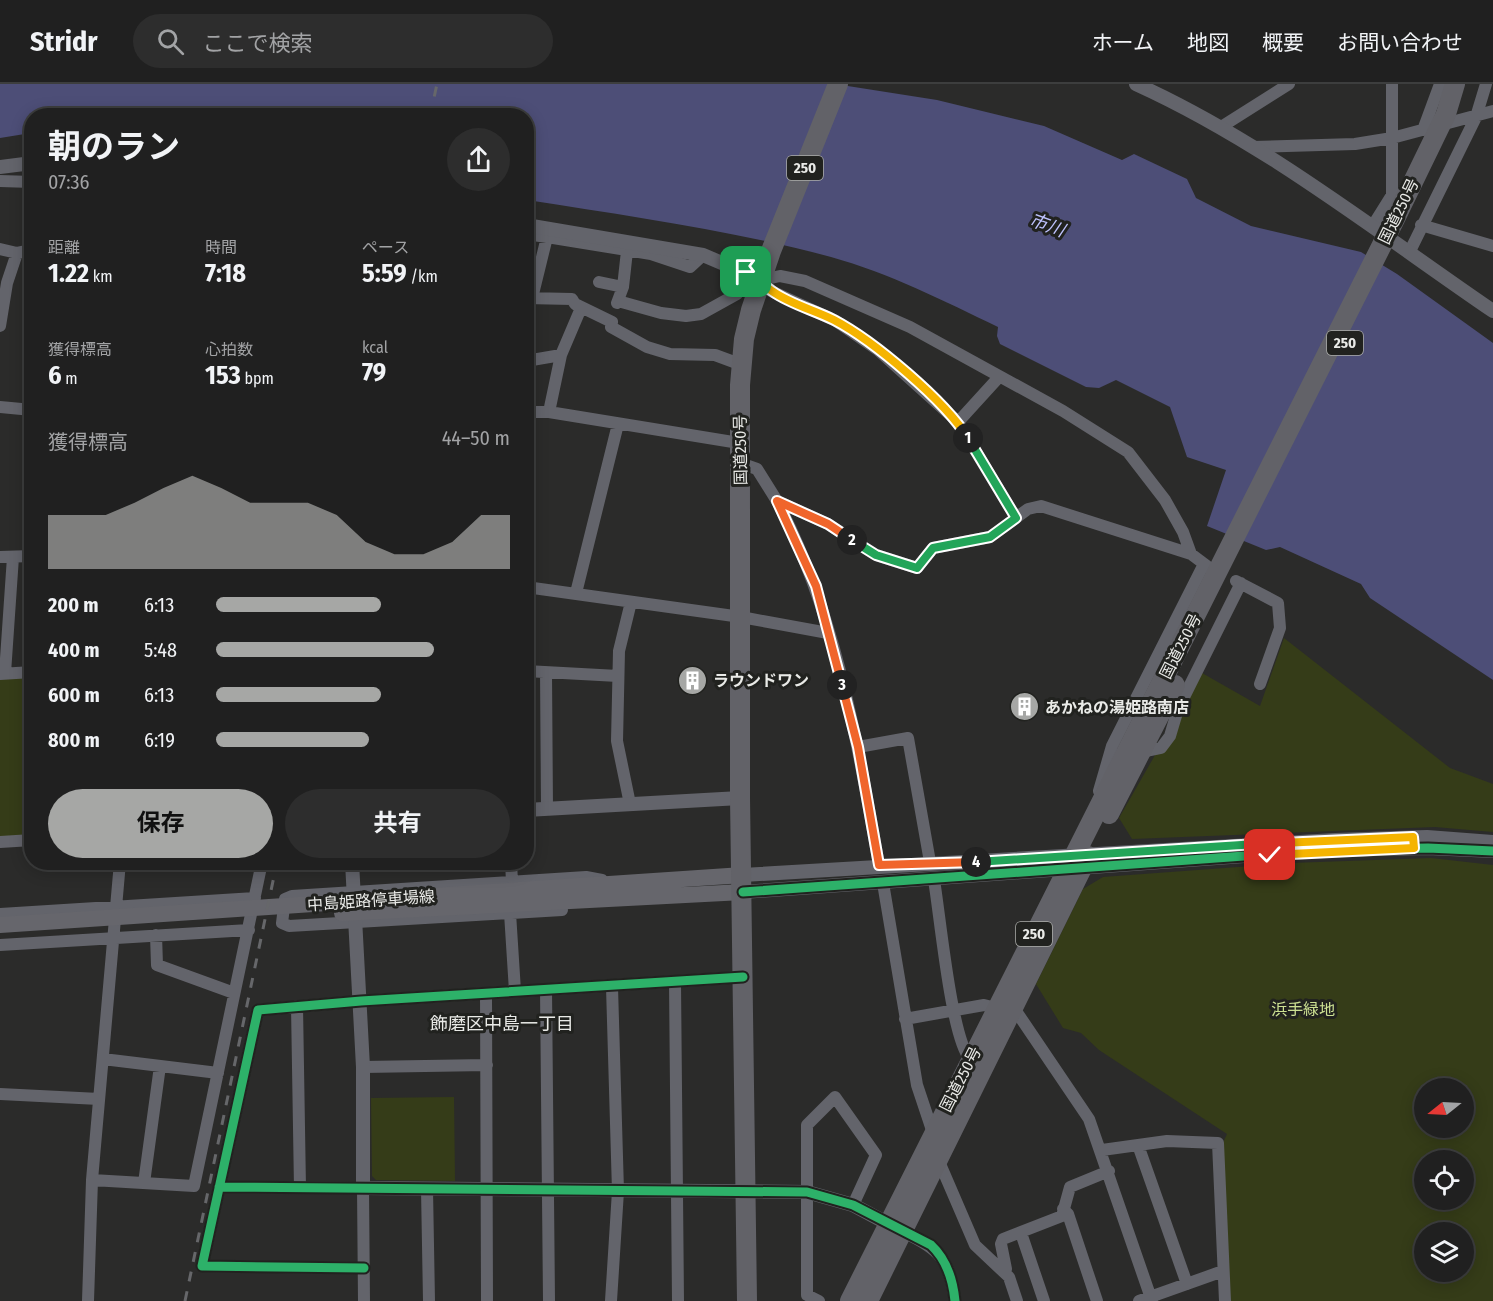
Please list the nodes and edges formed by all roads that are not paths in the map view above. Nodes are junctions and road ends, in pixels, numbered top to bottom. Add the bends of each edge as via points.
1 (838, 84) edge
2 (1136, 84) edge
3 (1289, 84) edge
4 (1392, 84) edge
5 (1440, 84) edge
6 (1455, 84) edge
7 (1467, 84) edge
8 (1486, 84) edge
9 (1493, 111) edge
10 (1460, 115) junction
11 (1221, 127) junction
12 (1423, 130) junction
13 (1392, 138) junction
14 (1253, 147) junction
15 (24, 164) edge
16 (0, 167) edge
17 (0, 181) edge
18 (24, 182) edge
19 (1421, 225) junction
20 (534, 226) edge
21 (1372, 227) junction
22 (534, 235) edge
23 (548, 237) junction
24 (1493, 246) edge
25 (0, 249) edge
26 (627, 251) junction
27 (24, 252) edge
28 (17, 253) junction
29 (1409, 253) junction
30 (703, 255) junction
31 (754, 276) junction
32 (534, 282) edge
33 (599, 282) dead end
34 (623, 287) junction
35 (534, 298) edge
36 (581, 308) junction
37 (1493, 312) edge
38 (0, 327) edge
39 (561, 355) junction
40 (534, 360) edge
41 (742, 365) junction
42 (999, 377) junction
43 (0, 407) edge
44 (24, 409) edge
45 (534, 412) edge
46 (549, 412) junction
47 (958, 422) junction
48 (618, 424) junction
49 (739, 443) junction
50 (740, 462) junction
51 (777, 501) junction
52 (1016, 518) junction
53 (1191, 554) junction
54 (24, 556) edge
55 (0, 557) edge
56 (13, 557) junction
57 (1223, 572) junction
58 (534, 588) edge
59 (576, 593) junction
60 (631, 602) junction
61 (741, 617) junction
62 (828, 633) junction
63 (534, 672) edge
64 (24, 673) edge
65 (546, 673) junction
66 (2, 674) edge
67 (618, 676) junction
68 (1260, 684) dead end
69 (858, 747) junction
70 (741, 798) junction
71 (630, 804) junction
72 (547, 809) junction
73 (534, 810) edge
74 (24, 840) edge
75 (0, 842) edge
76 (1493, 842) edge
77 (1413, 843) junction
78 (1493, 851) edge
79 (1078, 861) junction
80 (930, 862) junction
81 (879, 865) junction
82 (119, 870) edge
83 (260, 870) edge
84 (352, 870) edge
85 (511, 870) edge
86 (934, 880) junction
87 (512, 882) junction
88 (743, 883) junction
89 (883, 883) junction
90 (353, 891) junction
91 (625, 891) junction
92 (255, 898) junction
93 (117, 906) junction
94 (510, 913) junction
95 (0, 914) edge
96 (355, 921) junction
97 (0, 925) edge
98 (55, 926) junction
99 (249, 930) junction
100 (0, 935) edge
101 (156, 935) junction
102 (115, 938) junction
103 (0, 945) edge
104 (743, 978) junction
105 (675, 982) junction
106 (612, 987) junction
107 (546, 990) junction
108 (515, 991) junction
109 (234, 993) junction
110 (486, 993) junction
111 (361, 1001) junction
112 (297, 1006) junction
113 (1005, 1008) junction
114 (954, 1010) junction
115 (905, 1019) junction
116 (103, 1059) junction
117 (970, 1059) junction
118 (487, 1065) junction
119 (159, 1066) junction
120 (363, 1067) junction
121 (218, 1073) junction
122 (0, 1094) edge
123 (99, 1099) junction
124 (933, 1132) junction
125 (1138, 1145) junction
126 (1102, 1150) junction
127 (936, 1162) junction
128 (1109, 1171) junction
129 (92, 1180) junction
130 (144, 1183) junction
131 (219, 1187) junction
132 (300, 1188) junction
133 (363, 1188) junction
134 (427, 1189) junction
135 (487, 1190) junction
136 (548, 1190) junction
137 (618, 1191) junction
138 (747, 1191) junction
139 (677, 1192) junction
140 (807, 1192) junction
141 (853, 1205) junction
142 (1063, 1209) junction
143 (896, 1228) junction
144 (1021, 1233) junction
145 (364, 1268) junction
146 (1223, 1271) junction
147 (1004, 1272) junction
148 (1187, 1284) junction
149 (1147, 1300) edge
150 (88, 1301) edge
151 (364, 1301) edge
152 (429, 1301) edge
153 (487, 1301) edge
154 (549, 1301) edge
155 (611, 1301) edge
156 (678, 1301) edge
157 (747, 1301) edge
158 (819, 1301) edge
159 (850, 1301) edge
160 (868, 1301) edge
161 (955, 1301) edge
162 (1017, 1301) edge
163 (1044, 1301) edge
164 (1097, 1301) edge
165 (1225, 1301) edge

1 - 31 highway, 国道250号 / 250 via 771,251
2 - 11 street
3 - 11 street
4 - 13 street
5 - 12 street
6 - 10 highway, 国道250号 / 250
7 - 10 highway, 国道250号 / 250
8 - 10 street
9 - 10 street
10 - 12 street
10 - 19 street
10 - 57 highway, 国道250号 / 250
11 - 14 street
12 - 13 street
13 - 14 street via 1355,144
13 - 21 street via 1392,195
14 - 21 street
15 - 16 street
17 - 18 street
19 - 24 street
19 - 29 street
20 - 30 street
21 - 29 street
22 - 23 street
23 - 26 street
23 - 32 street
25 - 28 street
26 - 30 street via 690,267
26 - 34 street
27 - 28 street
28 - 38 street via 7,283
29 - 37 street
30 - 31 street
31 - 34 street via 737,294 701,314 686,316 617,302
31 - 41 highway, 国道250号 / 250
31 - 42 street via 805,281 910,327
31 - 47 street via 771,291 836,321 878,350
33 - 34 street
35 - 36 street via 573,299
36 - 39 street
36 - 41 street via 612,322 611,327 647,348 670,354 715,355
39 - 40 street
39 - 46 street
41 - 49 highway, 国道250号 / 250
42 - 47 street
42 - 53 street via 1128,452 1165,500
43 - 44 street
45 - 46 street
46 - 48 street
47 - 52 street
48 - 49 street
48 - 59 street
49 - 50 highway, 国道250号 / 250
50 - 51 street via 757,469
50 - 61 highway, 国道250号 / 250
51 - 52 street via 828,524 876,555 917,568 933,548 990,537
51 - 62 street via 816,586
52 - 53 street via 1028,508 1041,507
53 - 57 street
54 - 56 street
55 - 56 street
56 - 66 street
57 - 68 street via 1278,603 1280,628
57 - 79 highway, 国道250号 / 250 via 1098,807
57 - 79 highway, 国道250号 / 250 via 1142,752
58 - 59 street
59 - 60 street
60 - 61 street
60 - 67 street
61 - 62 street
61 - 70 highway, 国道250号 / 250
62 - 69 street
63 - 65 street
64 - 66 street
65 - 67 street
65 - 72 street
67 - 71 street via 617,741
69 - 80 street via 908,738
69 - 81 street
70 - 71 street
70 - 88 highway, 国道250号 / 250
71 - 72 street
72 - 73 street
74 - 75 street
76 - 77 street
77 - 78 street
77 - 79 street
79 - 80 street
79 - 86 street
79 - 113 highway, 国道250号 / 250
80 - 81 street
81 - 88 street
82 - 93 street
83 - 92 street
84 - 90 street
85 - 87 street
86 - 89 street
86 - 114 street
87 - 90 street
87 - 91 street via 586,877
88 - 89 street
88 - 91 main road, 中島姫路停車場線
88 - 104 highway, 国道250号 / 250
89 - 115 street
90 - 96 street
90 - 96 street via 291,896 285,899 282,923 289,926
91 - 94 street via 593,908
91 - 98 main road, 中島姫路停車場線
92 - 93 street
92 - 99 street
93 - 95 street
93 - 102 street
94 - 96 street
94 - 108 street
96 - 111 street
97 - 98 main road, 中島姫路停車場線
98 - 100 main road, 中島姫路停車場線
99 - 101 street
99 - 109 street
101 - 102 street
101 - 109 street via 157,965
102 - 103 street
102 - 116 street
104 - 105 street
104 - 138 highway, 国道250号 / 250
105 - 106 street
105 - 139 street
106 - 107 street
106 - 137 street
107 - 108 street
107 - 136 street
108 - 110 street
109 - 121 street
110 - 111 street
110 - 118 street
111 - 112 street
111 - 120 street
112 - 131 street via 258,1010
112 - 132 street
113 - 114 street via 984,1005
113 - 117 highway, 国道250号 / 250
113 - 126 street via 1089,1119
113 - 127 highway, 国道250号 / 250
114 - 115 street
114 - 117 street via 963,1051
115 - 124 street via 917,1085
116 - 119 street
116 - 123 street
117 - 124 highway, 国道250号 / 250
118 - 120 street
118 - 135 street
119 - 121 street
119 - 130 street
120 - 133 street
121 - 130 street via 194,1186
122 - 123 street
123 - 129 street
124 - 143 highway, 国道250号 / 250
125 - 126 street
125 - 146 street via 1186,1140 1218,1143
125 - 148 street
126 - 128 street
127 - 143 highway, 国道250号 / 250
127 - 147 street via 959,1203 975,1245
128 - 142 street via 1070,1187
128 - 149 street
129 - 130 street
129 - 150 street
131 - 132 street
131 - 145 street via 202,1266
132 - 133 street
133 - 134 street
133 - 145 street
134 - 135 street
134 - 152 street
135 - 136 street
135 - 153 street
136 - 137 street
136 - 154 street
137 - 139 street
137 - 155 street
138 - 139 street
138 - 140 street
138 - 157 highway, 国道250号 / 250
139 - 156 street
140 - 141 street
140 - 141 street via 807,1125 835,1097 876,1155
140 - 158 street via 807,1295
141 - 143 street
142 - 144 street via 1062,1216
142 - 164 street
143 - 159 highway, 国道250号 / 250
143 - 160 highway, 国道250号 / 250
143 - 161 street via 938,1251 952,1279
144 - 147 street via 1003,1239
144 - 163 street
145 - 151 street
146 - 148 street
146 - 165 street
147 - 162 street
148 - 149 street

